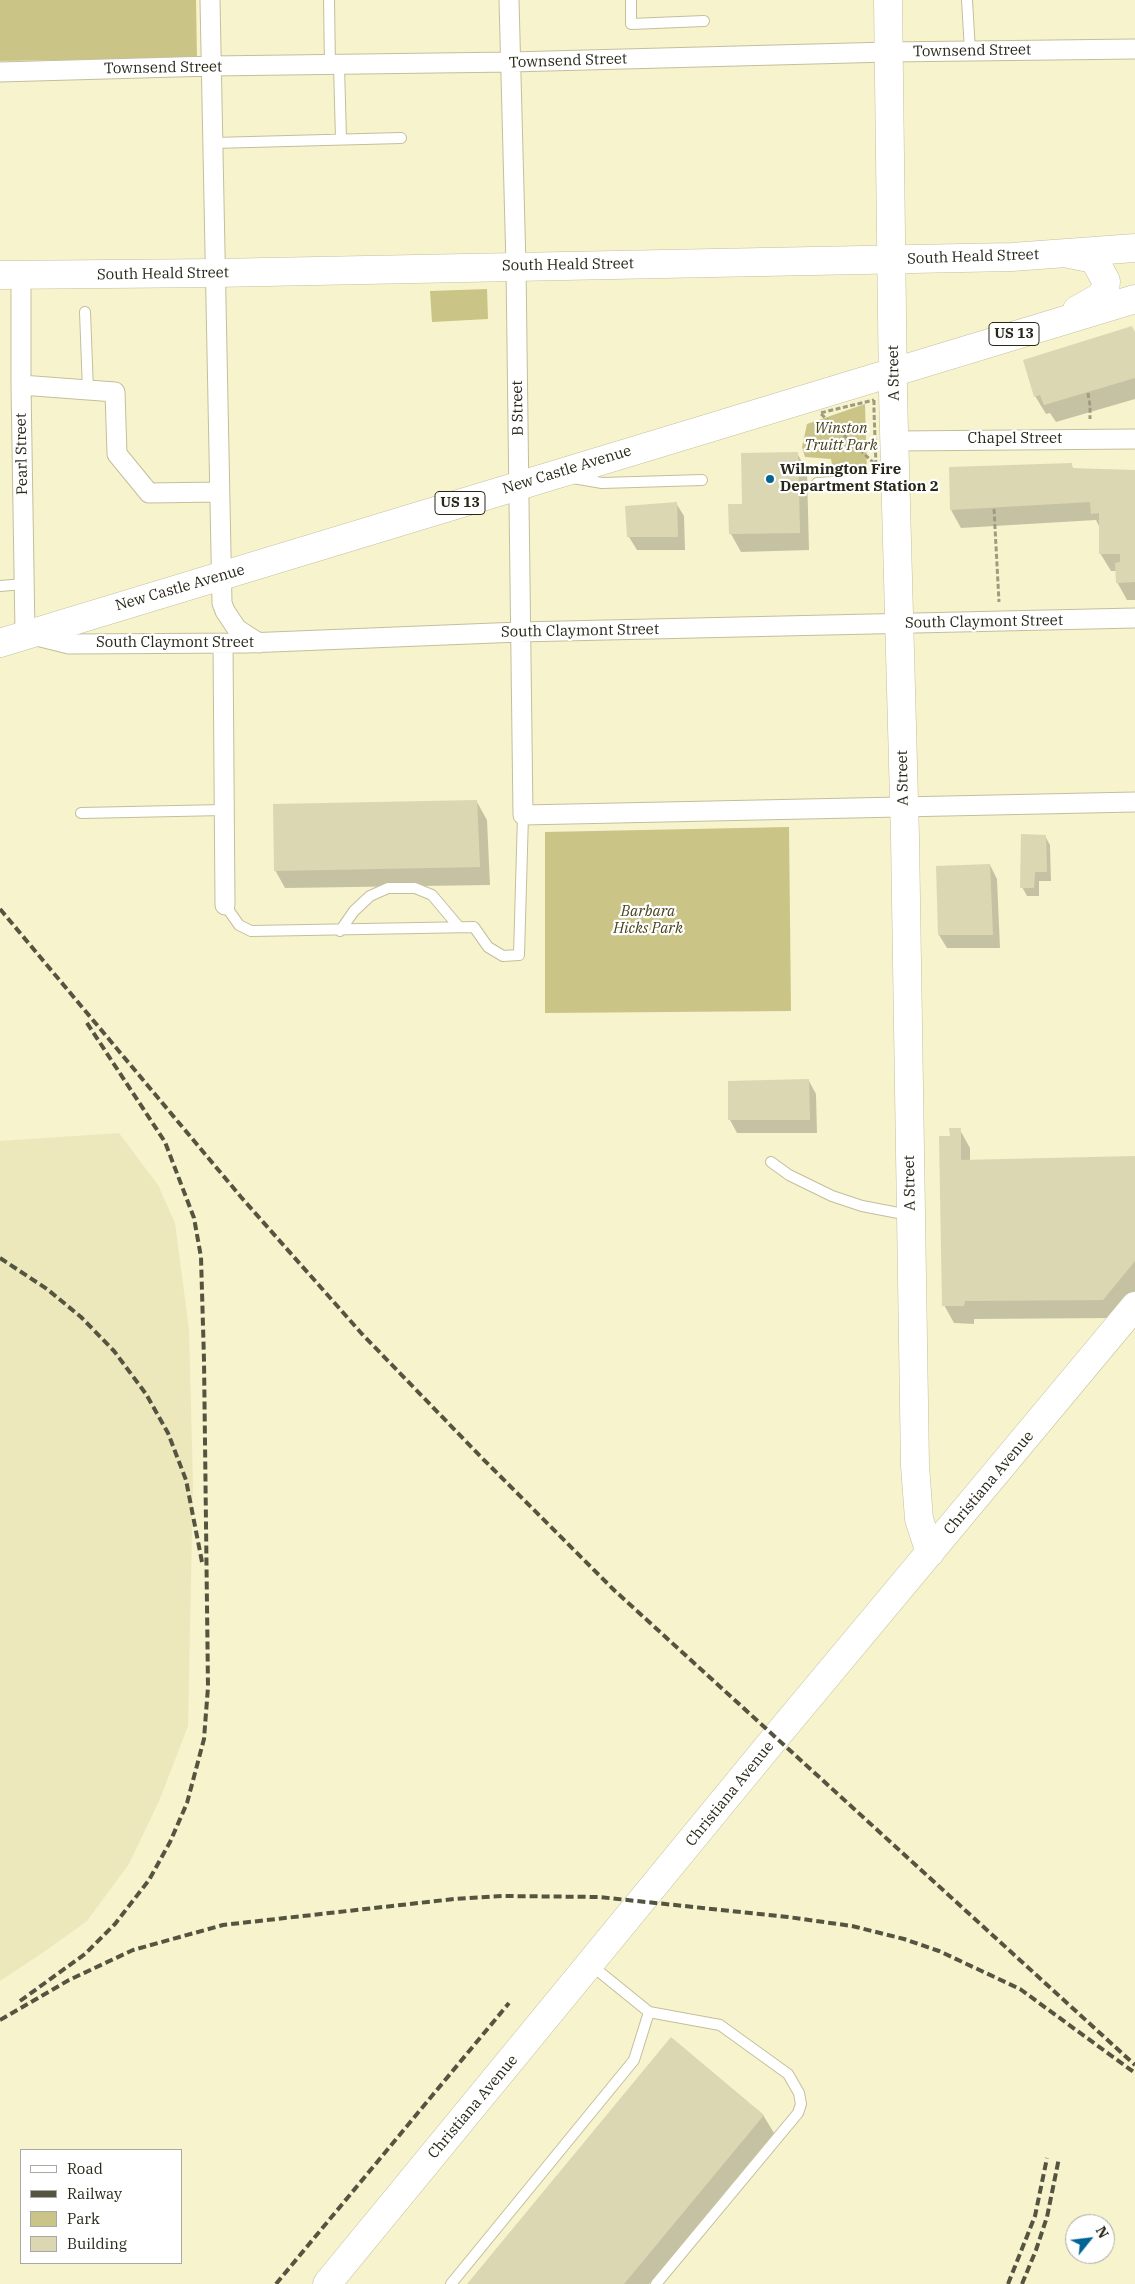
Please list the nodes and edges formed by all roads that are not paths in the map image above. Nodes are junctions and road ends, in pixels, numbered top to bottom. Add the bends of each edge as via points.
1 (210, 0) edge
2 (329, 0) edge
3 (509, 0) edge
4 (631, 0) edge
5 (888, 0) edge
6 (967, 0) edge
7 (704, 21) dead end
8 (1135, 48) edge
9 (970, 51) junction
10 (889, 52) junction
11 (511, 62) junction
12 (212, 66) junction
13 (335, 66) junction
14 (0, 72) edge
15 (401, 138) dead end
16 (341, 139) junction
17 (213, 143) junction
18 (1135, 248) edge
19 (1068, 254) junction
20 (892, 259) junction
21 (516, 266) junction
22 (216, 273) junction
23 (11, 275) edge
24 (1135, 299) edge
25 (85, 312) dead end
26 (1054, 322) junction
27 (894, 372) junction
28 (20, 385) junction
29 (88, 390) junction
30 (1135, 439) edge
31 (896, 441) junction
32 (886, 472) junction
33 (555, 474) junction
34 (702, 480) dead end
35 (817, 483) dead end
36 (519, 485) junction
37 (220, 492) junction
38 (222, 576) junction
39 (24, 584) junction
40 (0, 586) edge
41 (1135, 618) edge
42 (899, 624) junction
43 (519, 632) junction
44 (13, 635) edge
45 (0, 643) edge
46 (223, 643) junction
47 (259, 643) junction
48 (1135, 802) edge
49 (903, 808) junction
50 (224, 810) junction
51 (81, 813) dead end
52 (523, 815) junction
53 (225, 905) joint
54 (459, 927) junction
55 (340, 931) junction
56 (771, 1162) dead end
57 (910, 1215) junction
58 (1135, 1306) edge
59 (930, 1553) junction
60 (591, 1964) junction
61 (650, 2012) junction
62 (326, 2284) edge
63 (451, 2284) edge
64 (656, 2284) edge

1 - 12 street
2 - 13 lane
3 - 11 street, B Street
4 - 7 lane via 631,24
5 - 10 main road, A Street
6 - 9 lane
8 - 9 street, Townsend Street
9 - 10 street, Townsend Street
10 - 11 street, Townsend Street
10 - 20 main road, A Street
11 - 13 street, Townsend Street
11 - 21 street, B Street
12 - 13 street, Townsend Street
12 - 14 street, Townsend Street
12 - 17 street
13 - 16 lane
15 - 16 lane
16 - 17 lane
17 - 22 street
18 - 19 main road, South Heald Street
19 - 20 main road, South Heald Street
19 - 26 main road via 1094,259 1103,272 1105,290 1098,298
20 - 21 main road, South Heald Street
20 - 27 main road, A Street
21 - 22 main road, South Heald Street
21 - 36 street, B Street
22 - 23 main road, South Heald Street
22 - 37 street
23 - 28 street, Pearl Street
24 - 26 main road, New Castle Avenue / US 13
25 - 29 lane
26 - 27 main road, New Castle Avenue / US 13
27 - 31 main road, A Street
27 - 33 main road, New Castle Avenue / US 13
28 - 29 street
28 - 39 street, Pearl Street
29 - 37 street via 115,392 117,454 149,493
30 - 31 street, Chapel Street
31 - 32 main road, A Street
32 - 35 lane
32 - 42 main road, A Street
33 - 34 lane via 602,483
33 - 36 main road, New Castle Avenue / US 13
36 - 38 main road, New Castle Avenue / US 13
36 - 43 street, B Street
37 - 38 street
38 - 44 main road, New Castle Avenue / US 13
38 - 47 street via 224,611 237,629
39 - 40 lane
39 - 44 street, Pearl Street
41 - 42 street, South Claymont Street
42 - 43 street, South Claymont Street
42 - 49 main road, A Street
43 - 47 street, South Claymont Street
43 - 52 street, B Street
44 - 45 main road, New Castle Avenue
44 - 46 street, South Claymont Street via 69,644
46 - 47 street, South Claymont Street
46 - 50 street
48 - 49 street
49 - 52 street
49 - 57 main road, A Street
50 - 51 lane
50 - 53 street
52 - 54 lane via 519,955 503,956 488,947 474,926
53 - 55 lane via 239,925 251,932
54 - 55 lane
54 - 55 lane via 432,894 415,888 388,888 370,896
56 - 57 lane via 789,1175 832,1196 862,1206
57 - 59 main road, A Street via 915,1466 920,1519
58 - 59 main road, Christiana Avenue
59 - 60 main road, Christiana Avenue
60 - 61 lane
60 - 62 main road, Christiana Avenue
61 - 63 lane via 634,2060
61 - 64 lane via 720,2026 788,2074 799,2093 801,2104 798,2114

